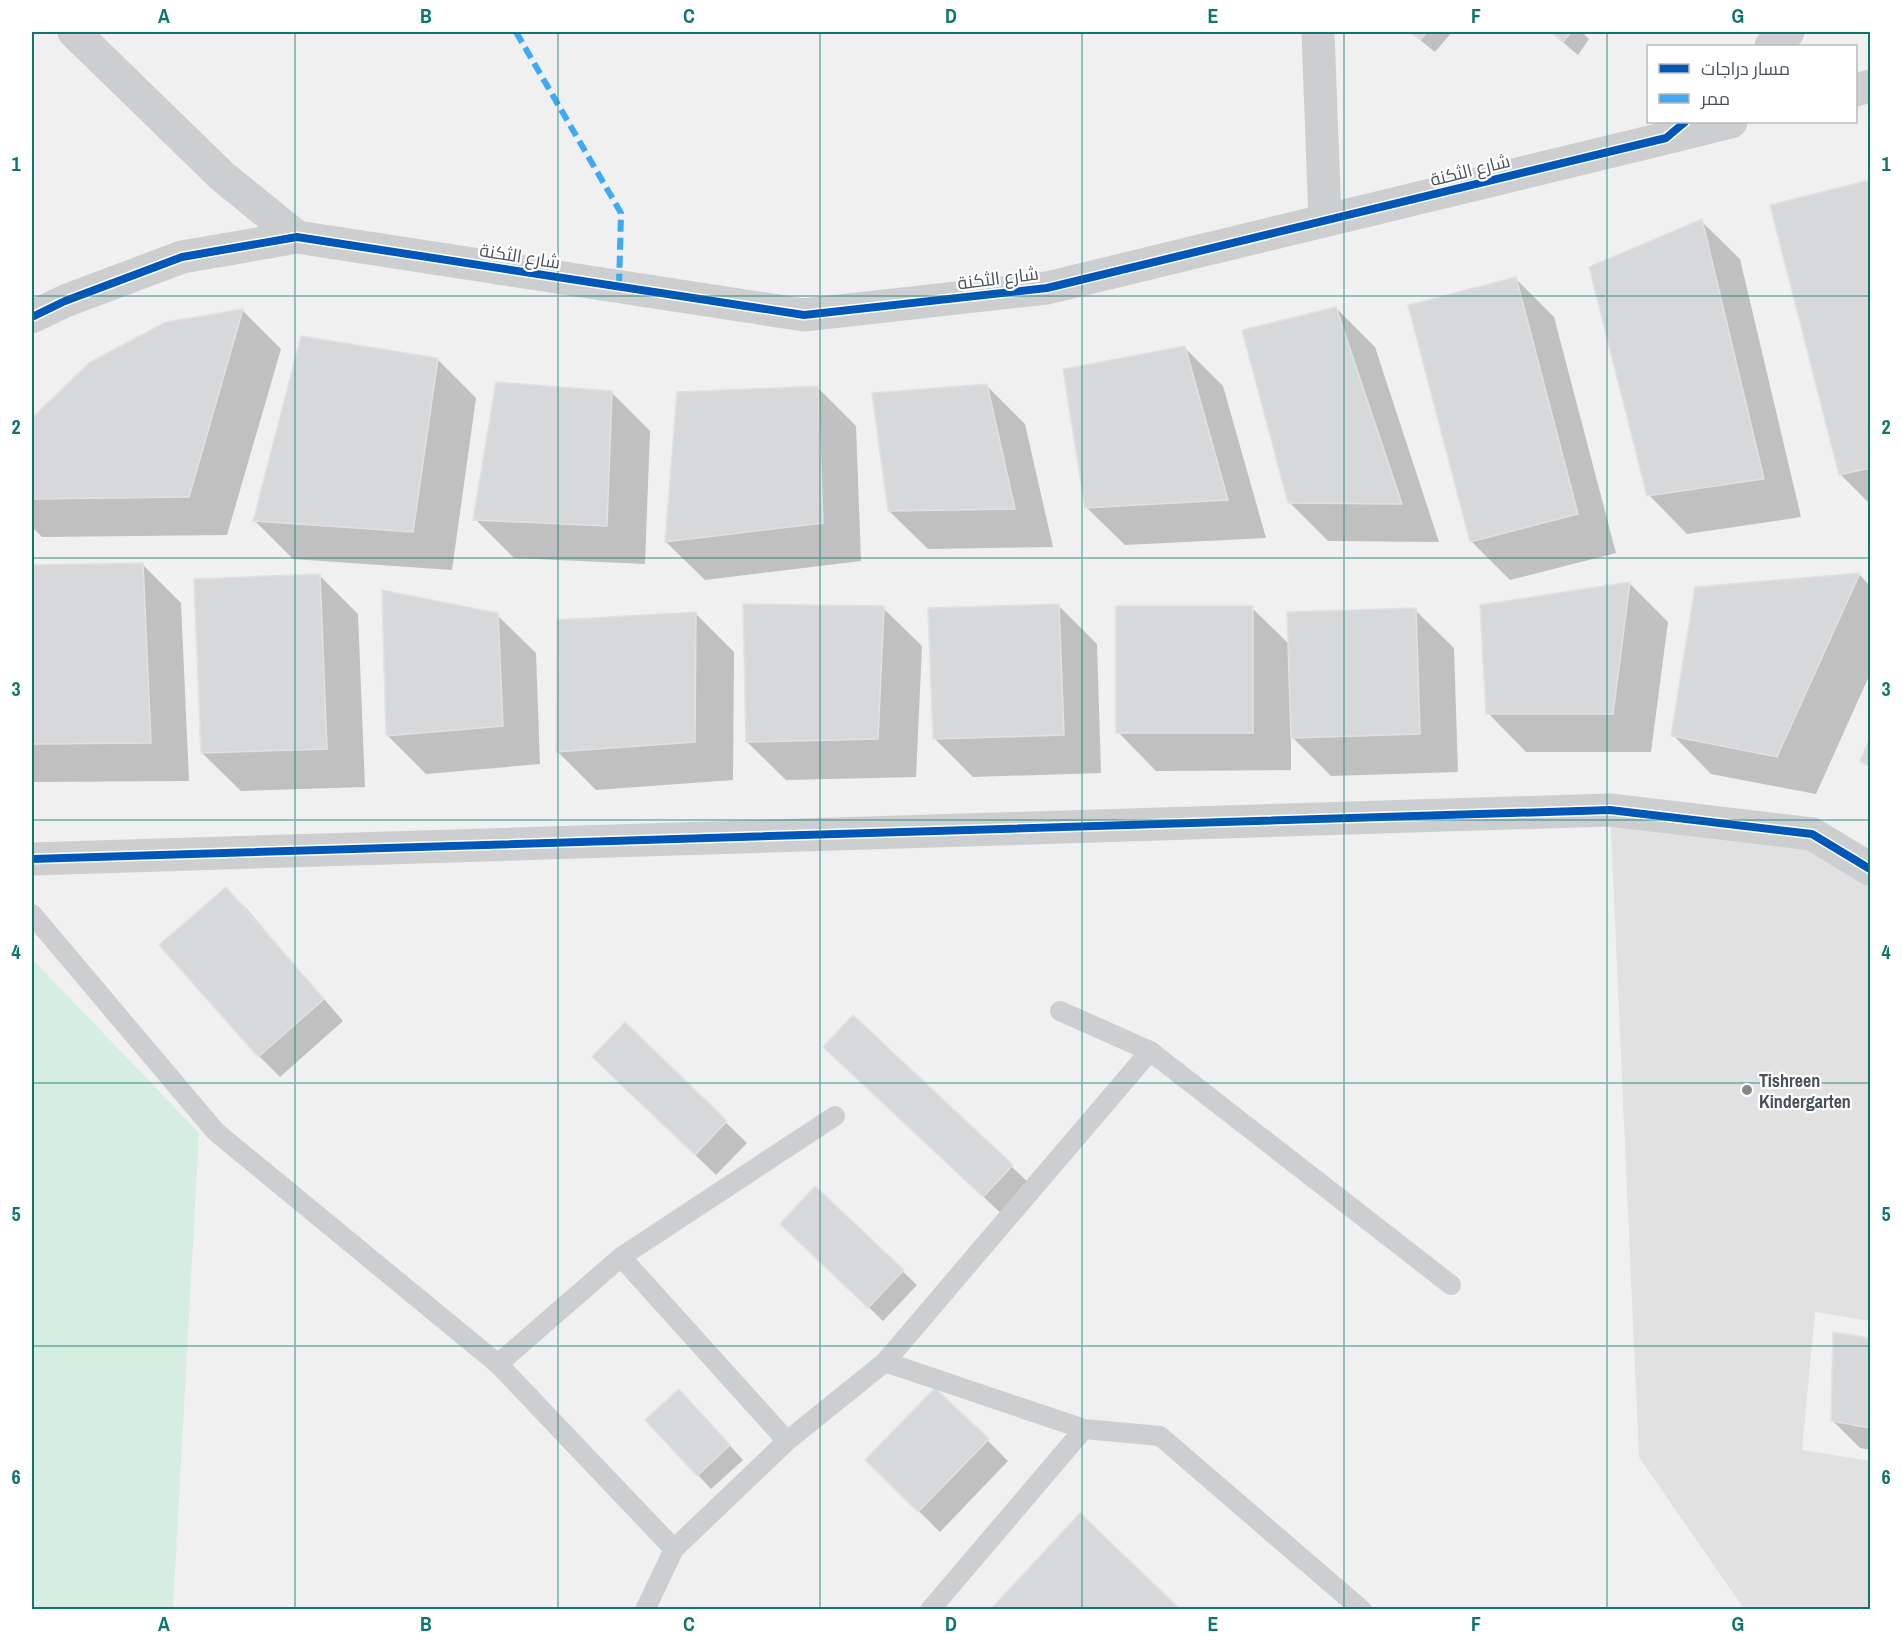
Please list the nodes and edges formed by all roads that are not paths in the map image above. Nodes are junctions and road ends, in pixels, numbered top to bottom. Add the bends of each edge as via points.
1 (74, 32) edge
2 (1317, 32) edge
3 (1788, 32) edge
4 (1772, 45) edge
5 (1724, 123) edge
6 (1675, 130) edge
7 (1325, 220) junction
8 (297, 237) junction
9 (32, 316) edge
10 (32, 859) edge
11 (1870, 869) edge
12 (32, 914) edge
13 (1060, 1011) dead end
14 (1150, 1051) junction
15 (835, 1116) dead end
16 (621, 1257) junction
17 (1451, 1285) dead end
18 (885, 1362) junction
19 (498, 1364) junction
20 (1084, 1429) junction
21 (788, 1441) junction
22 (674, 1549) junction
23 (645, 1610) edge
24 (930, 1610) edge
25 (1362, 1610) edge

1 - 8 street via 222,176
2 - 7 street
3 - 4 street
5 - 6 street, شارع الثكنة
6 - 7 street, شارع الثكنة
7 - 8 street, شارع الثكنة via 1047,288 804,315
8 - 9 street via 182,257
10 - 11 street via 1610,810 1812,834
12 - 19 lane via 216,1132
13 - 14 lane
14 - 17 lane
14 - 18 lane
15 - 16 lane
16 - 19 lane
16 - 21 lane
18 - 20 lane
18 - 21 lane
19 - 22 lane
20 - 24 lane
20 - 25 lane via 1160,1436
21 - 22 lane
22 - 23 lane

